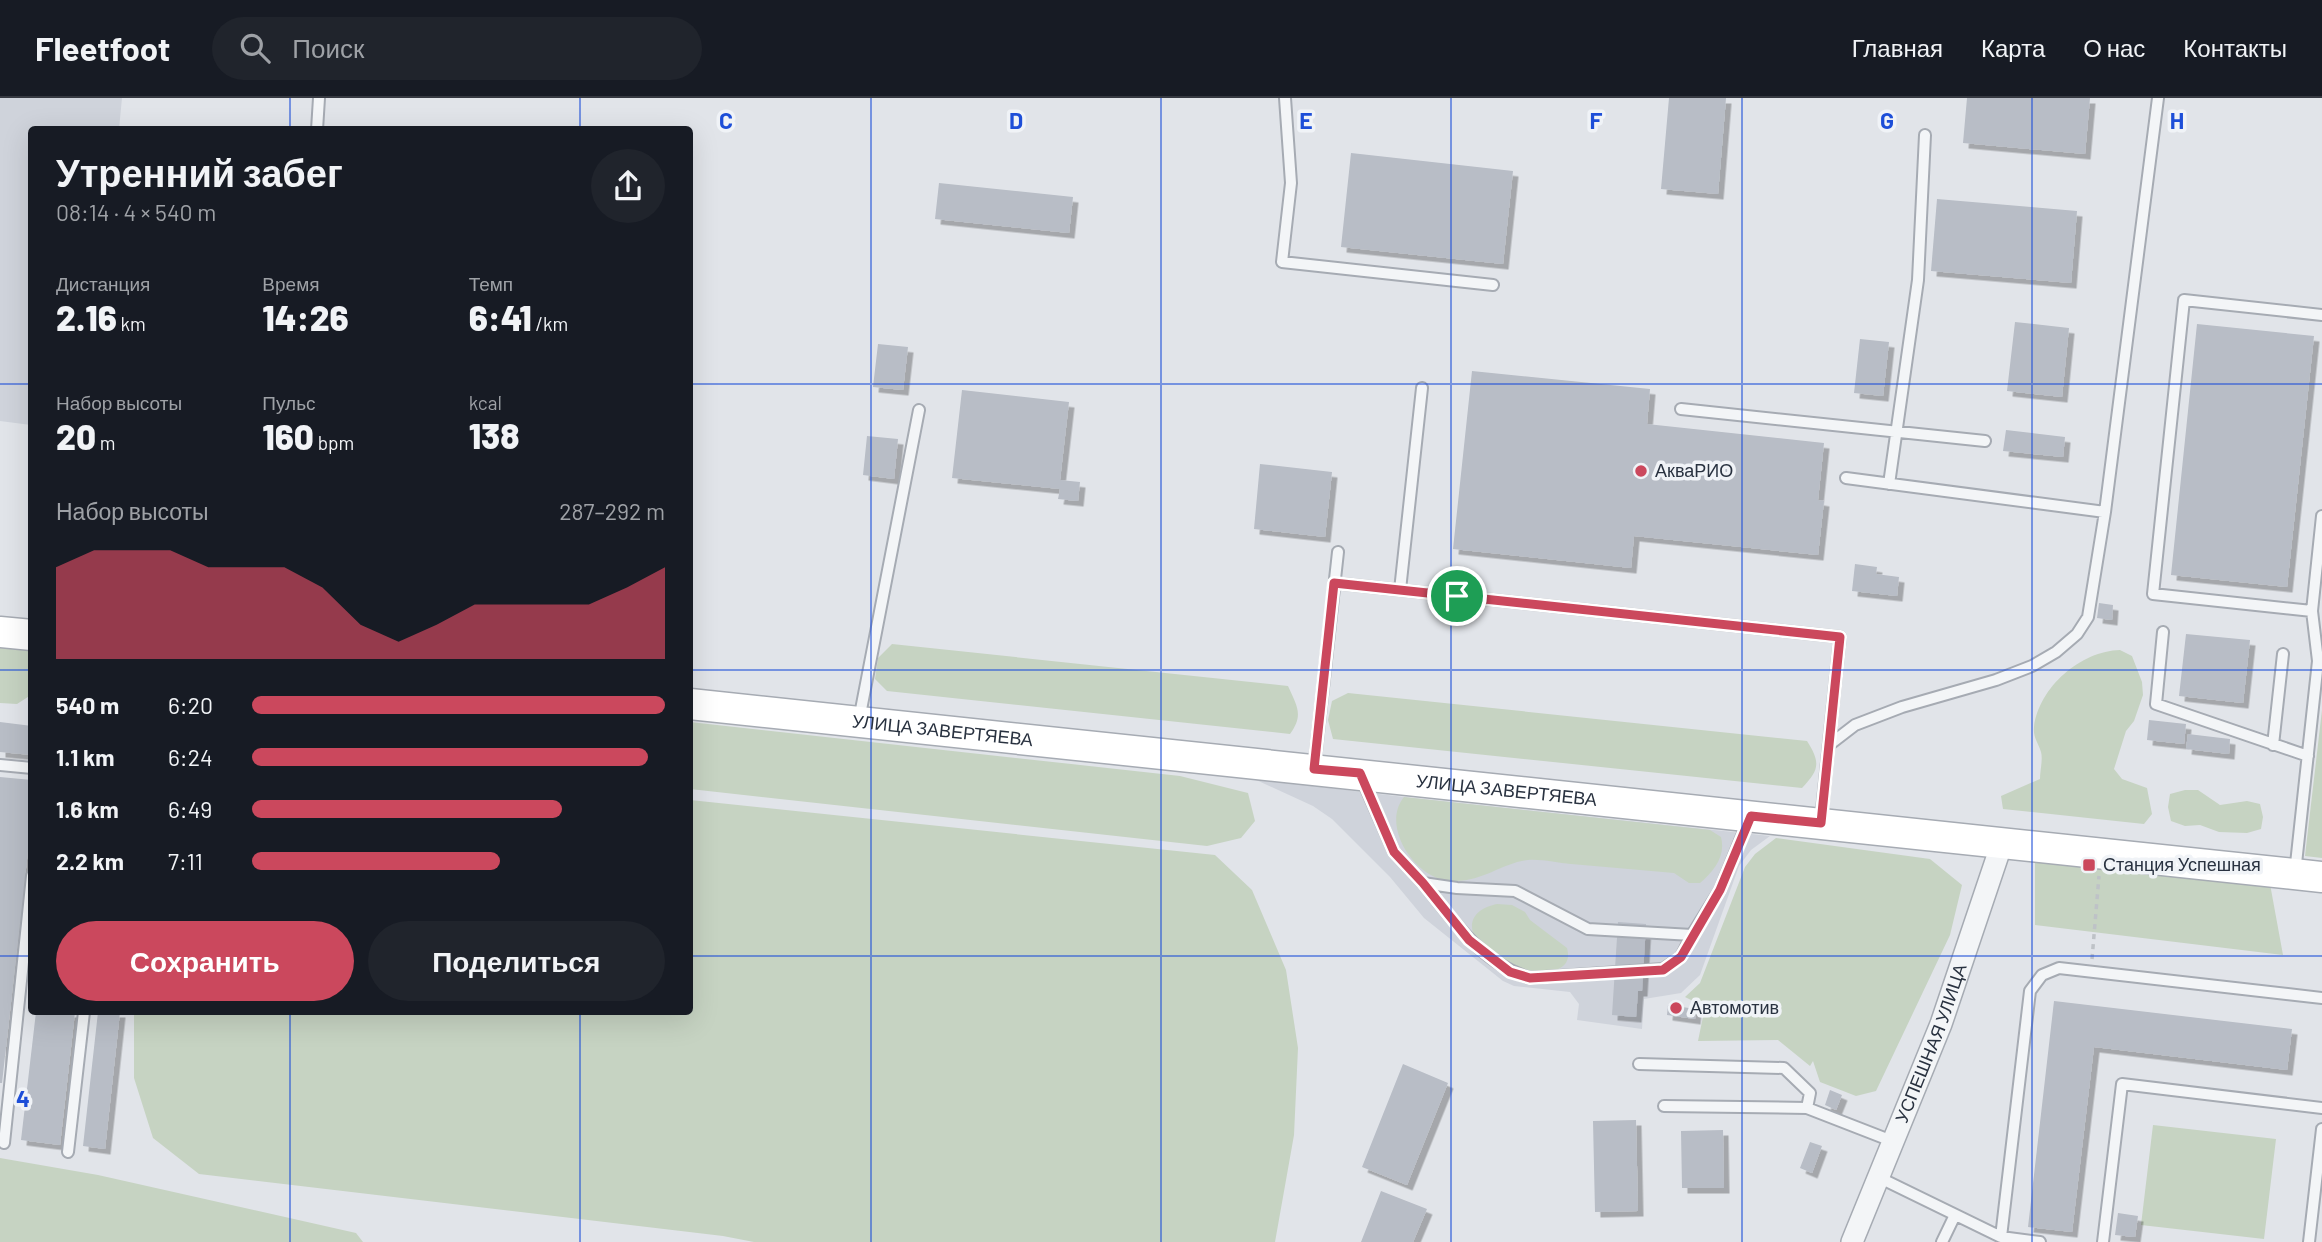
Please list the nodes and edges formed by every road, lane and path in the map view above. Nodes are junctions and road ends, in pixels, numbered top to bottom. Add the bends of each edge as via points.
1 (319, 98) edge
2 (1284, 98) edge
3 (2158, 98) edge
4 (317, 126) edge
5 (1925, 135) dead end
6 (1493, 285) dead end
7 (2322, 315) edge
8 (1422, 388) dead end
9 (1681, 409) dead end
10 (919, 410) dead end
11 (1897, 432) junction
12 (1984, 441) dead end
13 (1846, 478) dead end
14 (1889, 484) junction
15 (2105, 512) junction
16 (2322, 516) edge
17 (1338, 552) dead end
18 (1334, 583) junction
19 (1400, 590) junction
20 (2312, 611) junction
21 (0, 632) edge
22 (2163, 632) dead end
23 (28, 635) edge
24 (2283, 654) dead end
25 (2320, 661) edge
26 (693, 704) edge
27 (859, 722) junction
28 (2273, 744) junction
29 (1829, 745) junction
30 (2308, 756) junction
31 (0, 765) edge
32 (28, 768) edge
33 (1314, 769) junction
34 (1360, 773) junction
35 (1751, 816) junction
36 (1821, 823) junction
37 (2002, 843) junction
38 (2099, 872) dead end
39 (2309, 875) edge
40 (1423, 883) junction
41 (28, 914) edge
42 (1692, 935) junction
43 (2091, 971) junction
44 (2322, 998) edge
45 (84, 1015) edge
46 (1639, 1064) dead end
47 (1664, 1106) dead end
48 (1807, 1108) junction
49 (2322, 1108) edge
50 (2322, 1129) edge
51 (1892, 1141) junction
52 (4, 1143) dead end
53 (68, 1152) dead end
54 (1878, 1177) junction
55 (1955, 1215) junction
56 (2001, 1237) junction
57 (1853, 1242) edge
58 (1942, 1242) edge
59 (2033, 1242) edge
60 (2103, 1242) edge
61 (2309, 1242) edge

1 - 4 lane
2 - 6 lane via 1291,183 1282,262
3 - 15 lane
5 - 11 lane via 1918,280
7 - 20 lane via 2184,300 2153,594
8 - 19 lane
9 - 11 lane
10 - 27 lane
11 - 12 lane
11 - 14 lane
13 - 14 lane
14 - 15 lane
15 - 29 lane via 2088,617 2056,652 1996,680 1855,725
16 - 20 lane
17 - 18 lane
18 - 19 lane
18 - 33 lane
19 - 29 lane via 1840,637
20 - 25 lane
21 - 23 main road
22 - 28 lane via 2156,704
24 - 28 lane
25 - 30 lane
26 - 27 main road, УЛИЦА ЗАВЕРТЯЕВА
27 - 33 main road, УЛИЦА ЗАВЕРТЯЕВА
28 - 30 lane
29 - 36 lane
30 - 39 lane
31 - 32 lane
33 - 34 main road, УЛИЦА ЗАВЕРТЯЕВА
34 - 35 main road, УЛИЦА ЗАВЕРТЯЕВА
34 - 40 lane via 1394,852
35 - 36 main road, УЛИЦА ЗАВЕРТЯЕВА
35 - 42 lane via 1720,890
36 - 37 main road, УЛИЦА ЗАВЕРТЯЕВА
37 - 39 main road, УЛИЦА ЗАВЕРТЯЕВА
37 - 51 street, УСПЕШНАЯ УЛИЦА via 1941,1024
38 - 43 path
40 - 42 lane via 1515,891 1588,929
40 - 42 lane via 1469,940 1510,972 1530,978 1663,970 1681,957
41 - 52 lane
43 - 44 lane
43 - 56 lane via 2059,968 2042,975 2030,991
45 - 53 lane
46 - 48 lane via 1784,1068 1810,1093
47 - 48 lane
48 - 51 lane
49 - 60 lane via 2122,1084
50 - 61 lane
51 - 54 street, УСПЕШНАЯ УЛИЦА
54 - 55 lane
54 - 57 street, УСПЕШНАЯ УЛИЦА
55 - 56 lane
55 - 58 lane
56 - 59 lane

